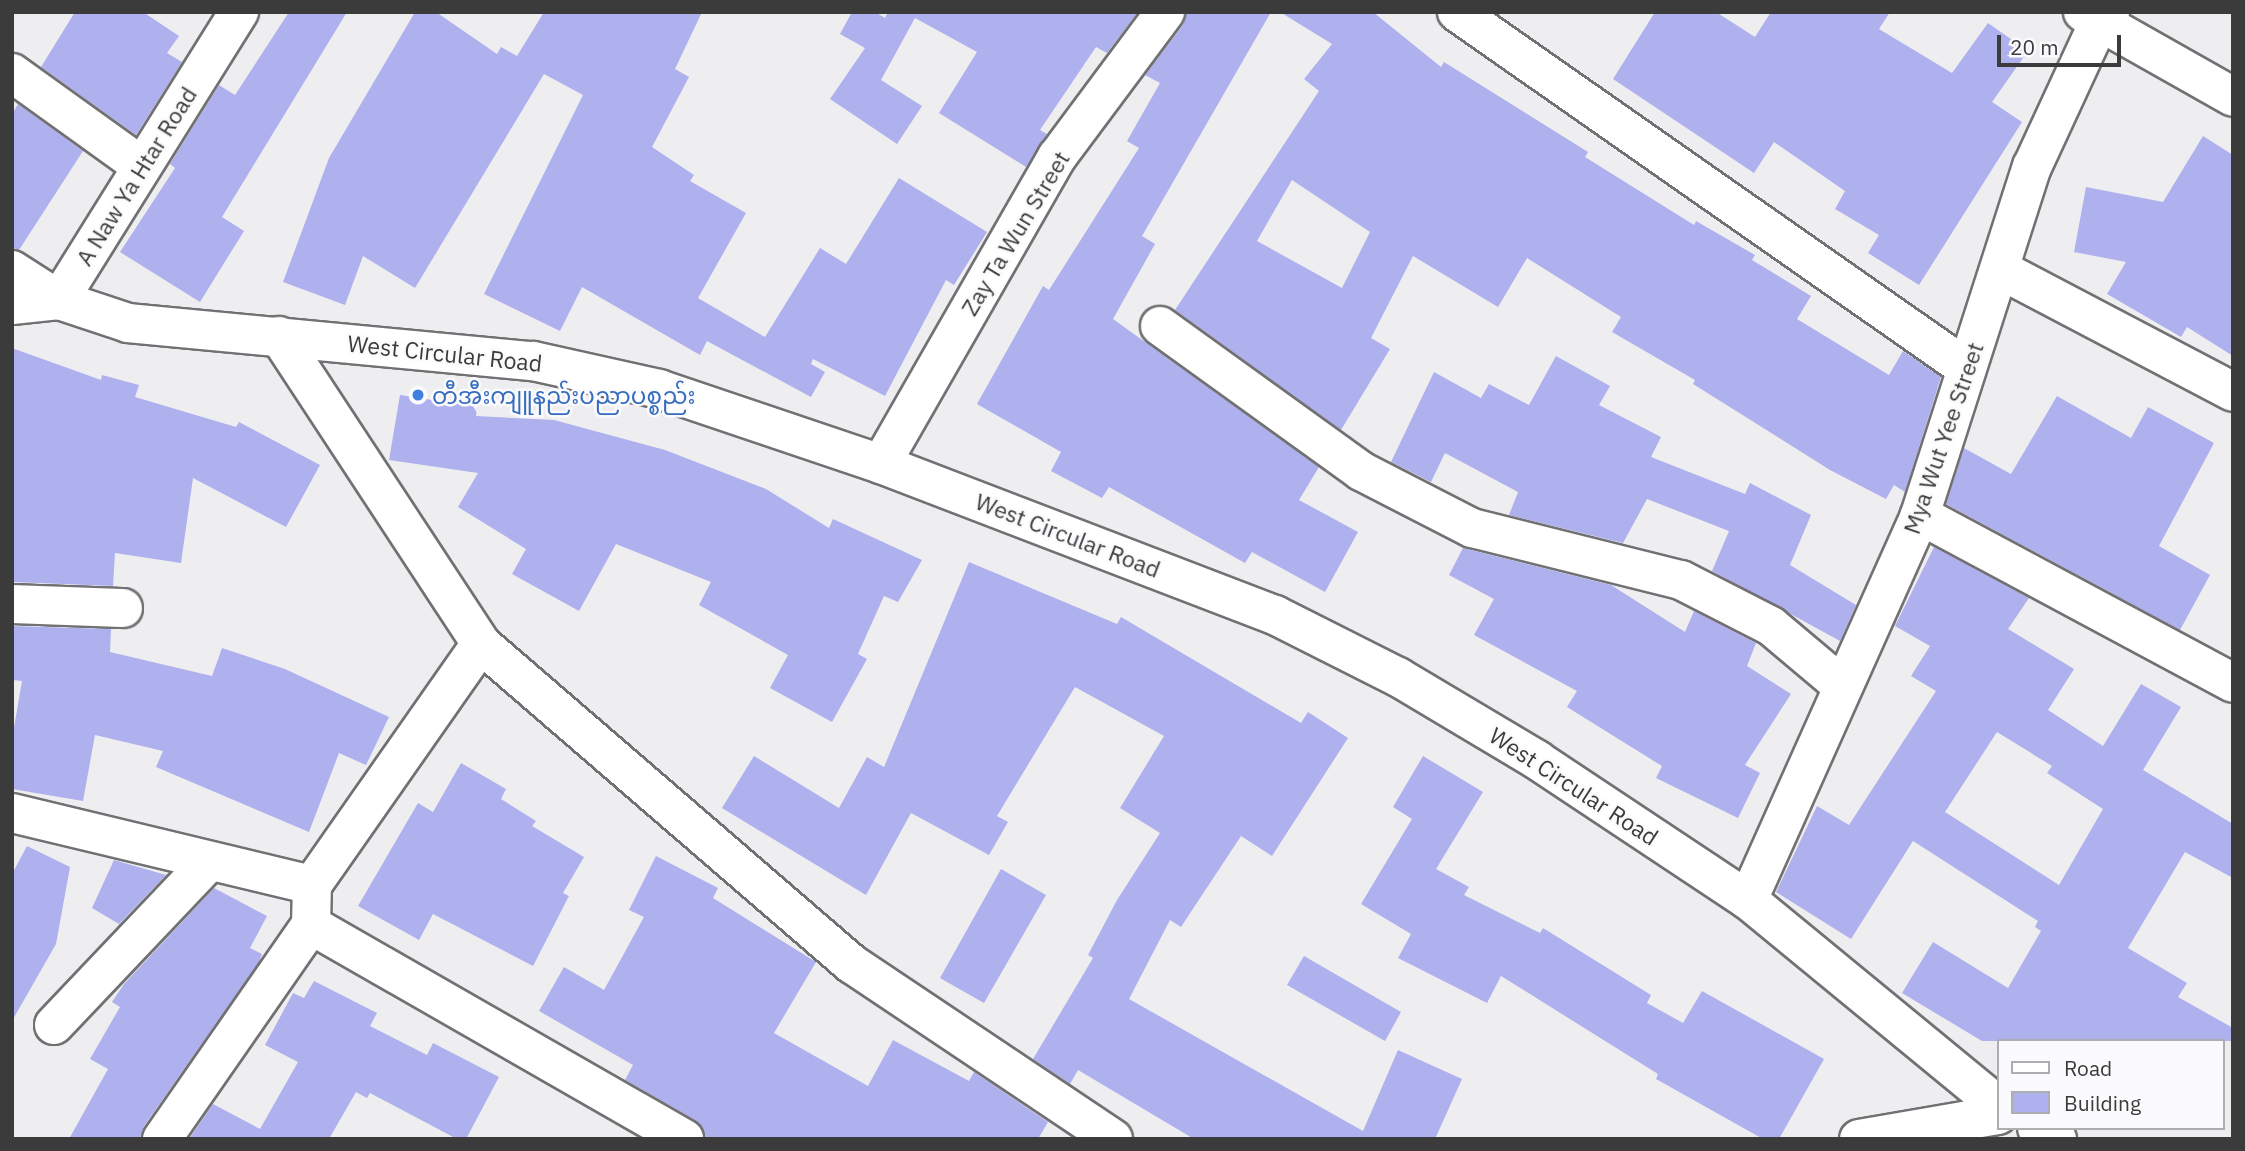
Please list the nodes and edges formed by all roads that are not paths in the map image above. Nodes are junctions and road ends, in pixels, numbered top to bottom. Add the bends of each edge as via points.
1 (239, 12) edge
2 (1165, 12) edge
3 (1457, 12) edge
4 (2097, 16) edge
5 (12, 73) edge
6 (2233, 97) edge
7 (140, 165) junction
8 (12, 270) edge
9 (2001, 270) junction
10 (59, 300) junction
11 (12, 305) edge
12 (1160, 326) dead end
13 (279, 336) junction
14 (1966, 368) junction
15 (2233, 392) edge
16 (881, 464) junction
17 (1920, 515) junction
18 (12, 604) edge
19 (124, 608) dead end
20 (481, 644) junction
21 (2233, 683) edge
22 (1840, 685) junction
23 (12, 813) edge
24 (208, 863) junction
25 (312, 885) junction
26 (1748, 900) junction
27 (311, 925) junction
28 (54, 1025) dead end
29 (1996, 1103) edge
30 (1996, 1115) edge
31 (2041, 1130) edge
32 (162, 1139) edge
33 (684, 1139) edge
34 (1113, 1139) edge
35 (1858, 1139) edge
36 (2057, 1139) edge

1 - 7 street, A Naw Ya Htar Road
2 - 16 street, Zay Ta Wun Street via 1057,158
3 - 14 street
4 - 6 street
4 - 9 street, Mya Wut Yee Street via 2032,167
5 - 7 street
7 - 10 street, A Naw Ya Htar Road
8 - 10 street, West Circular Road
9 - 14 street, Mya Wut Yee Street
9 - 15 street
10 - 11 street
10 - 13 street, West Circular Road via 128,323
12 - 22 street via 1361,471 1472,528 1681,580 1771,626
13 - 16 street, West Circular Road via 533,361 659,389
13 - 20 street
14 - 17 street, Mya Wut Yee Street
16 - 26 street, West Circular Road via 1275,615 1398,677 1514,746
17 - 21 street
17 - 22 street, Mya Wut Yee Street
18 - 19 street
20 - 25 street
20 - 34 street via 852,964
22 - 26 street, Mya Wut Yee Street
23 - 24 street
24 - 25 street
24 - 28 street
25 - 27 street
26 - 29 street, West Circular Road
27 - 32 street
27 - 33 street
30 - 35 street
31 - 36 street

